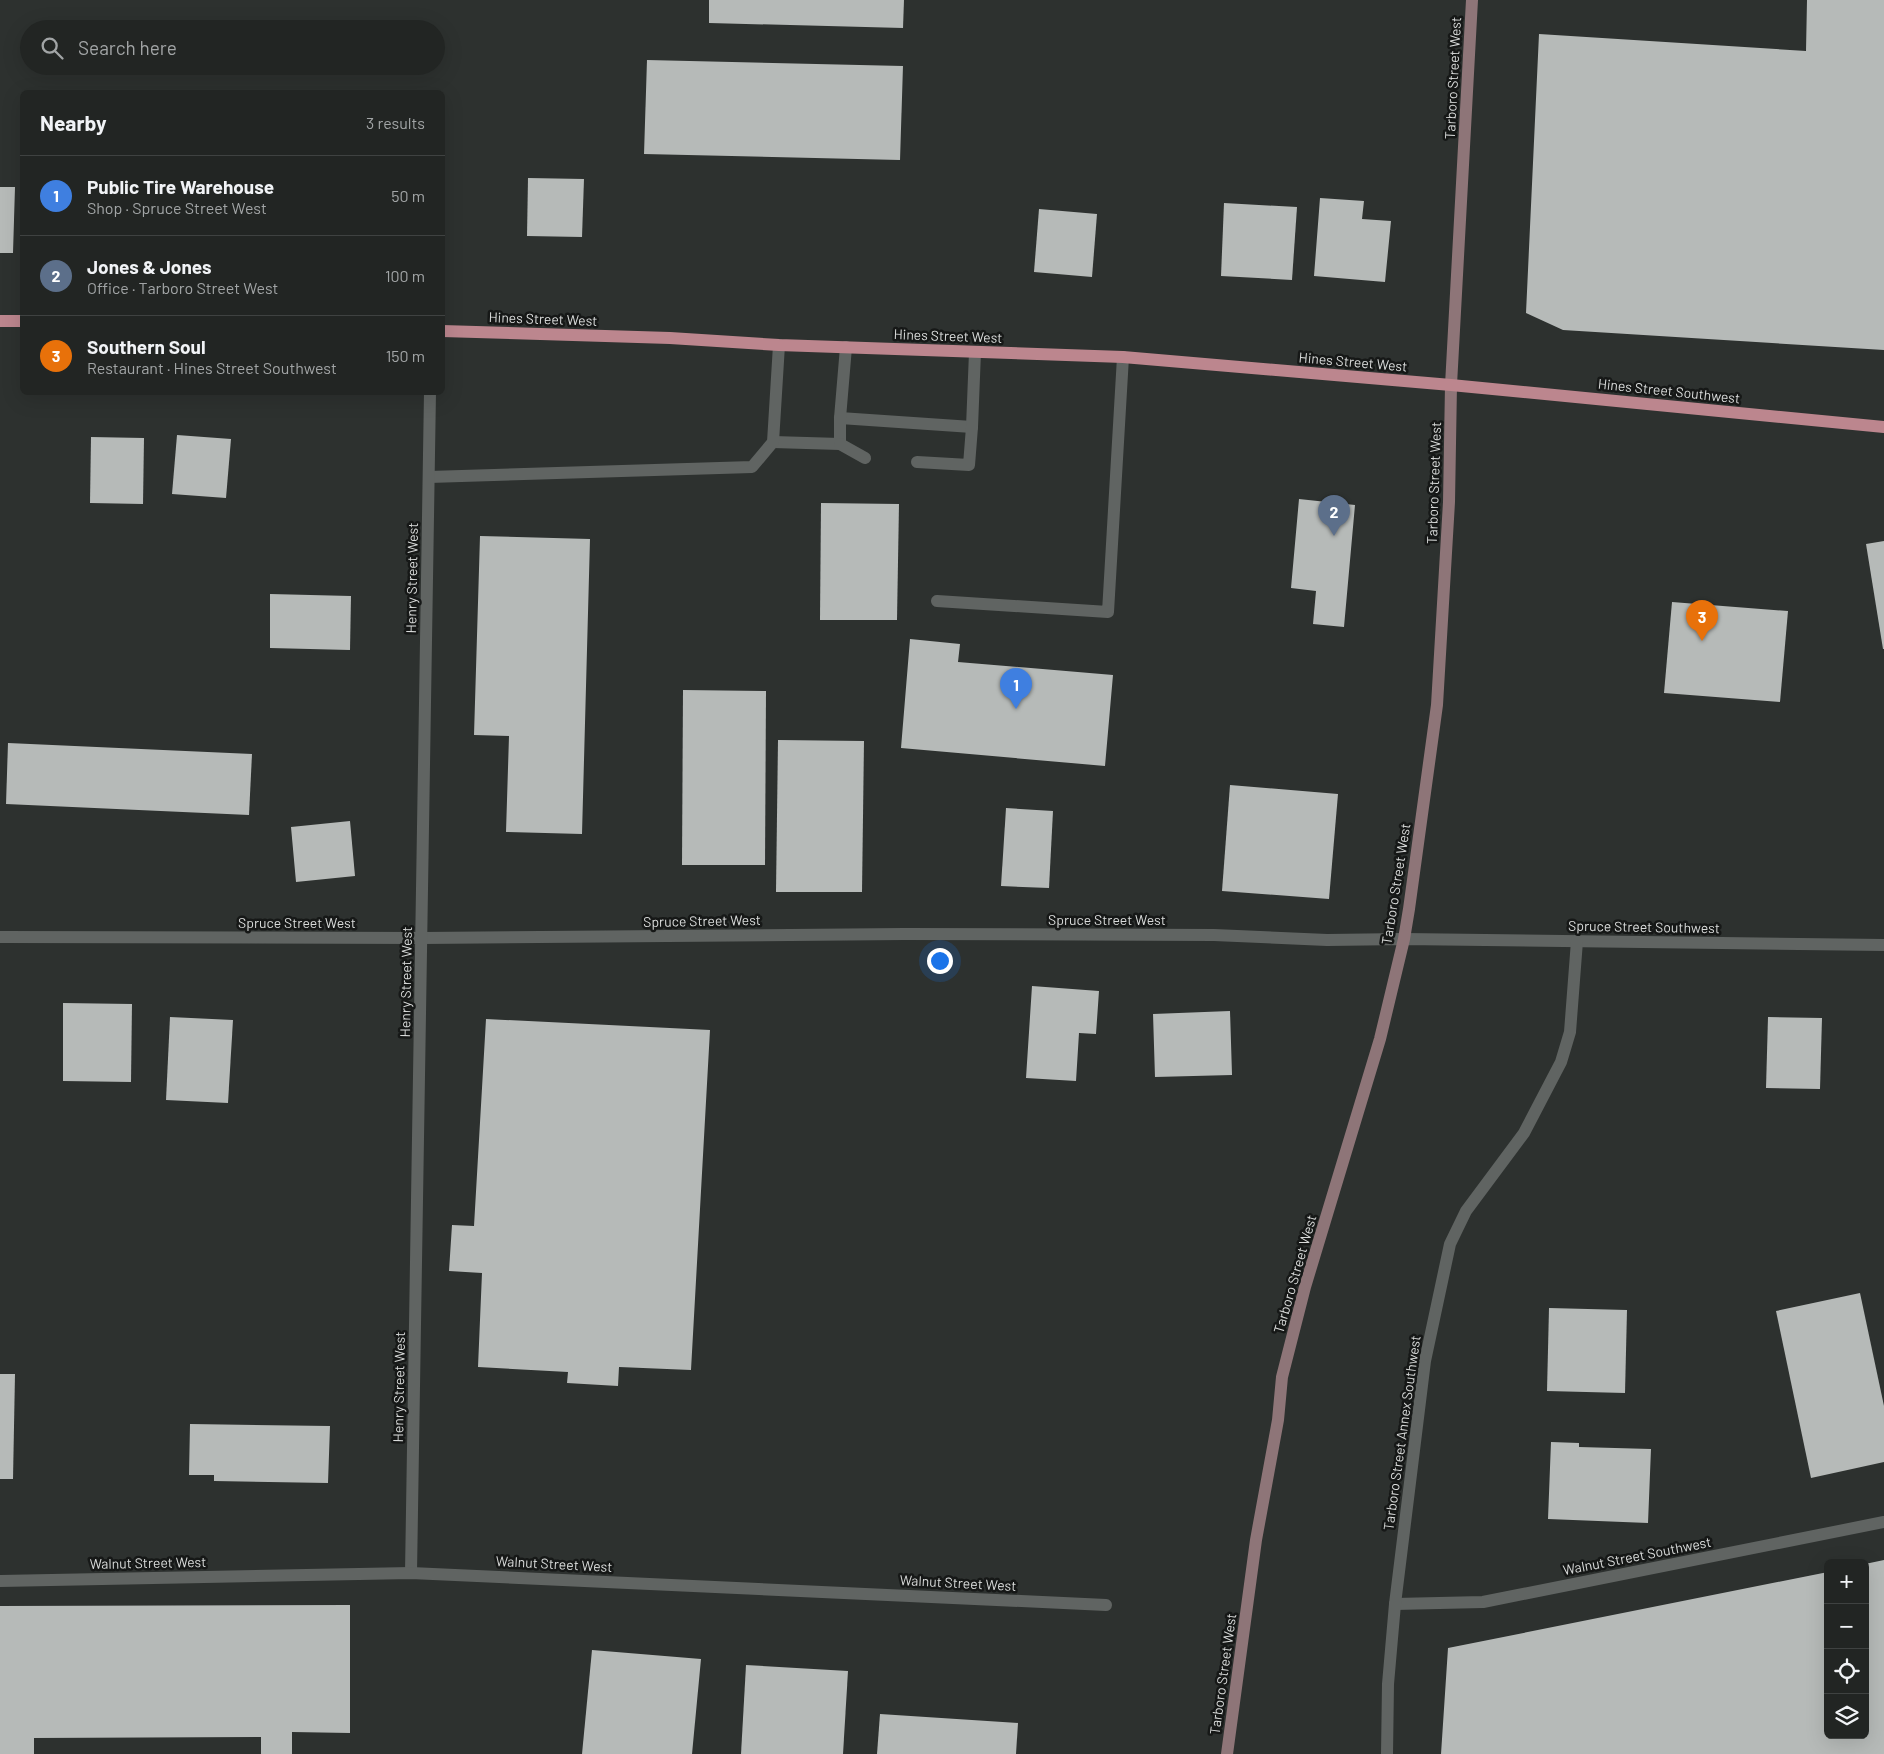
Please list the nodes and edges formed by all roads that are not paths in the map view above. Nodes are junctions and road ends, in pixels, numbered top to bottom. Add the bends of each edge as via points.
1 (1472, 0) edge
2 (0, 321) edge
3 (20, 321) edge
4 (445, 331) edge
5 (779, 345) junction
6 (846, 347) junction
7 (975, 352) junction
8 (1123, 358) junction
9 (1451, 385) junction
10 (430, 395) edge
11 (840, 418) junction
12 (972, 427) junction
13 (1884, 427) edge
14 (773, 442) junction
15 (840, 444) junction
16 (864, 458) dead end
17 (917, 462) dead end
18 (429, 476) junction
19 (938, 601) dead end
20 (0, 937) edge
21 (422, 938) junction
22 (1404, 939) junction
23 (1577, 941) junction
24 (1884, 945) edge
25 (1884, 1522) edge
26 (411, 1573) junction
27 (0, 1581) edge
28 (1395, 1604) junction
29 (1106, 1605) dead end
30 (1228, 1754) edge
31 (1387, 1754) edge

1 - 9 main road, Tarboro Street West
2 - 3 main road
4 - 5 main road, Hines Street West
5 - 6 main road, Hines Street West
5 - 14 street
6 - 7 main road, Hines Street West
6 - 11 street
7 - 8 main road, Hines Street West
7 - 12 street
8 - 9 main road, Hines Street West
8 - 19 street via 1108,612
9 - 13 main road, Hines Street Southwest
9 - 22 main road, Tarboro Street West via 1449,502 1437,704
10 - 18 street, Henry Street West
11 - 12 street
11 - 15 street
12 - 17 street via 969,465
14 - 15 street
14 - 18 street via 752,467
15 - 16 street
18 - 21 street, Henry Street West
20 - 21 street, Spruce Street West
21 - 22 street, Spruce Street West via 923,934
21 - 26 street, Henry Street West
22 - 23 street, Spruce Street Southwest
22 - 30 main road, Tarboro Street West via 1380,1039 1305,1286 1282,1377 1278,1420 1256,1540
23 - 24 street, Spruce Street Southwest
23 - 28 street, Tarboro Street Annex Southwest via 1570,1032 1561,1062 1524,1133 1466,1210 1450,1244 1425,1361
25 - 28 street, Walnut Street Southwest via 1482,1602
26 - 27 street, Walnut Street West
26 - 29 street, Walnut Street West
28 - 31 street, Tarboro Street Annex Southwest via 1388,1684

